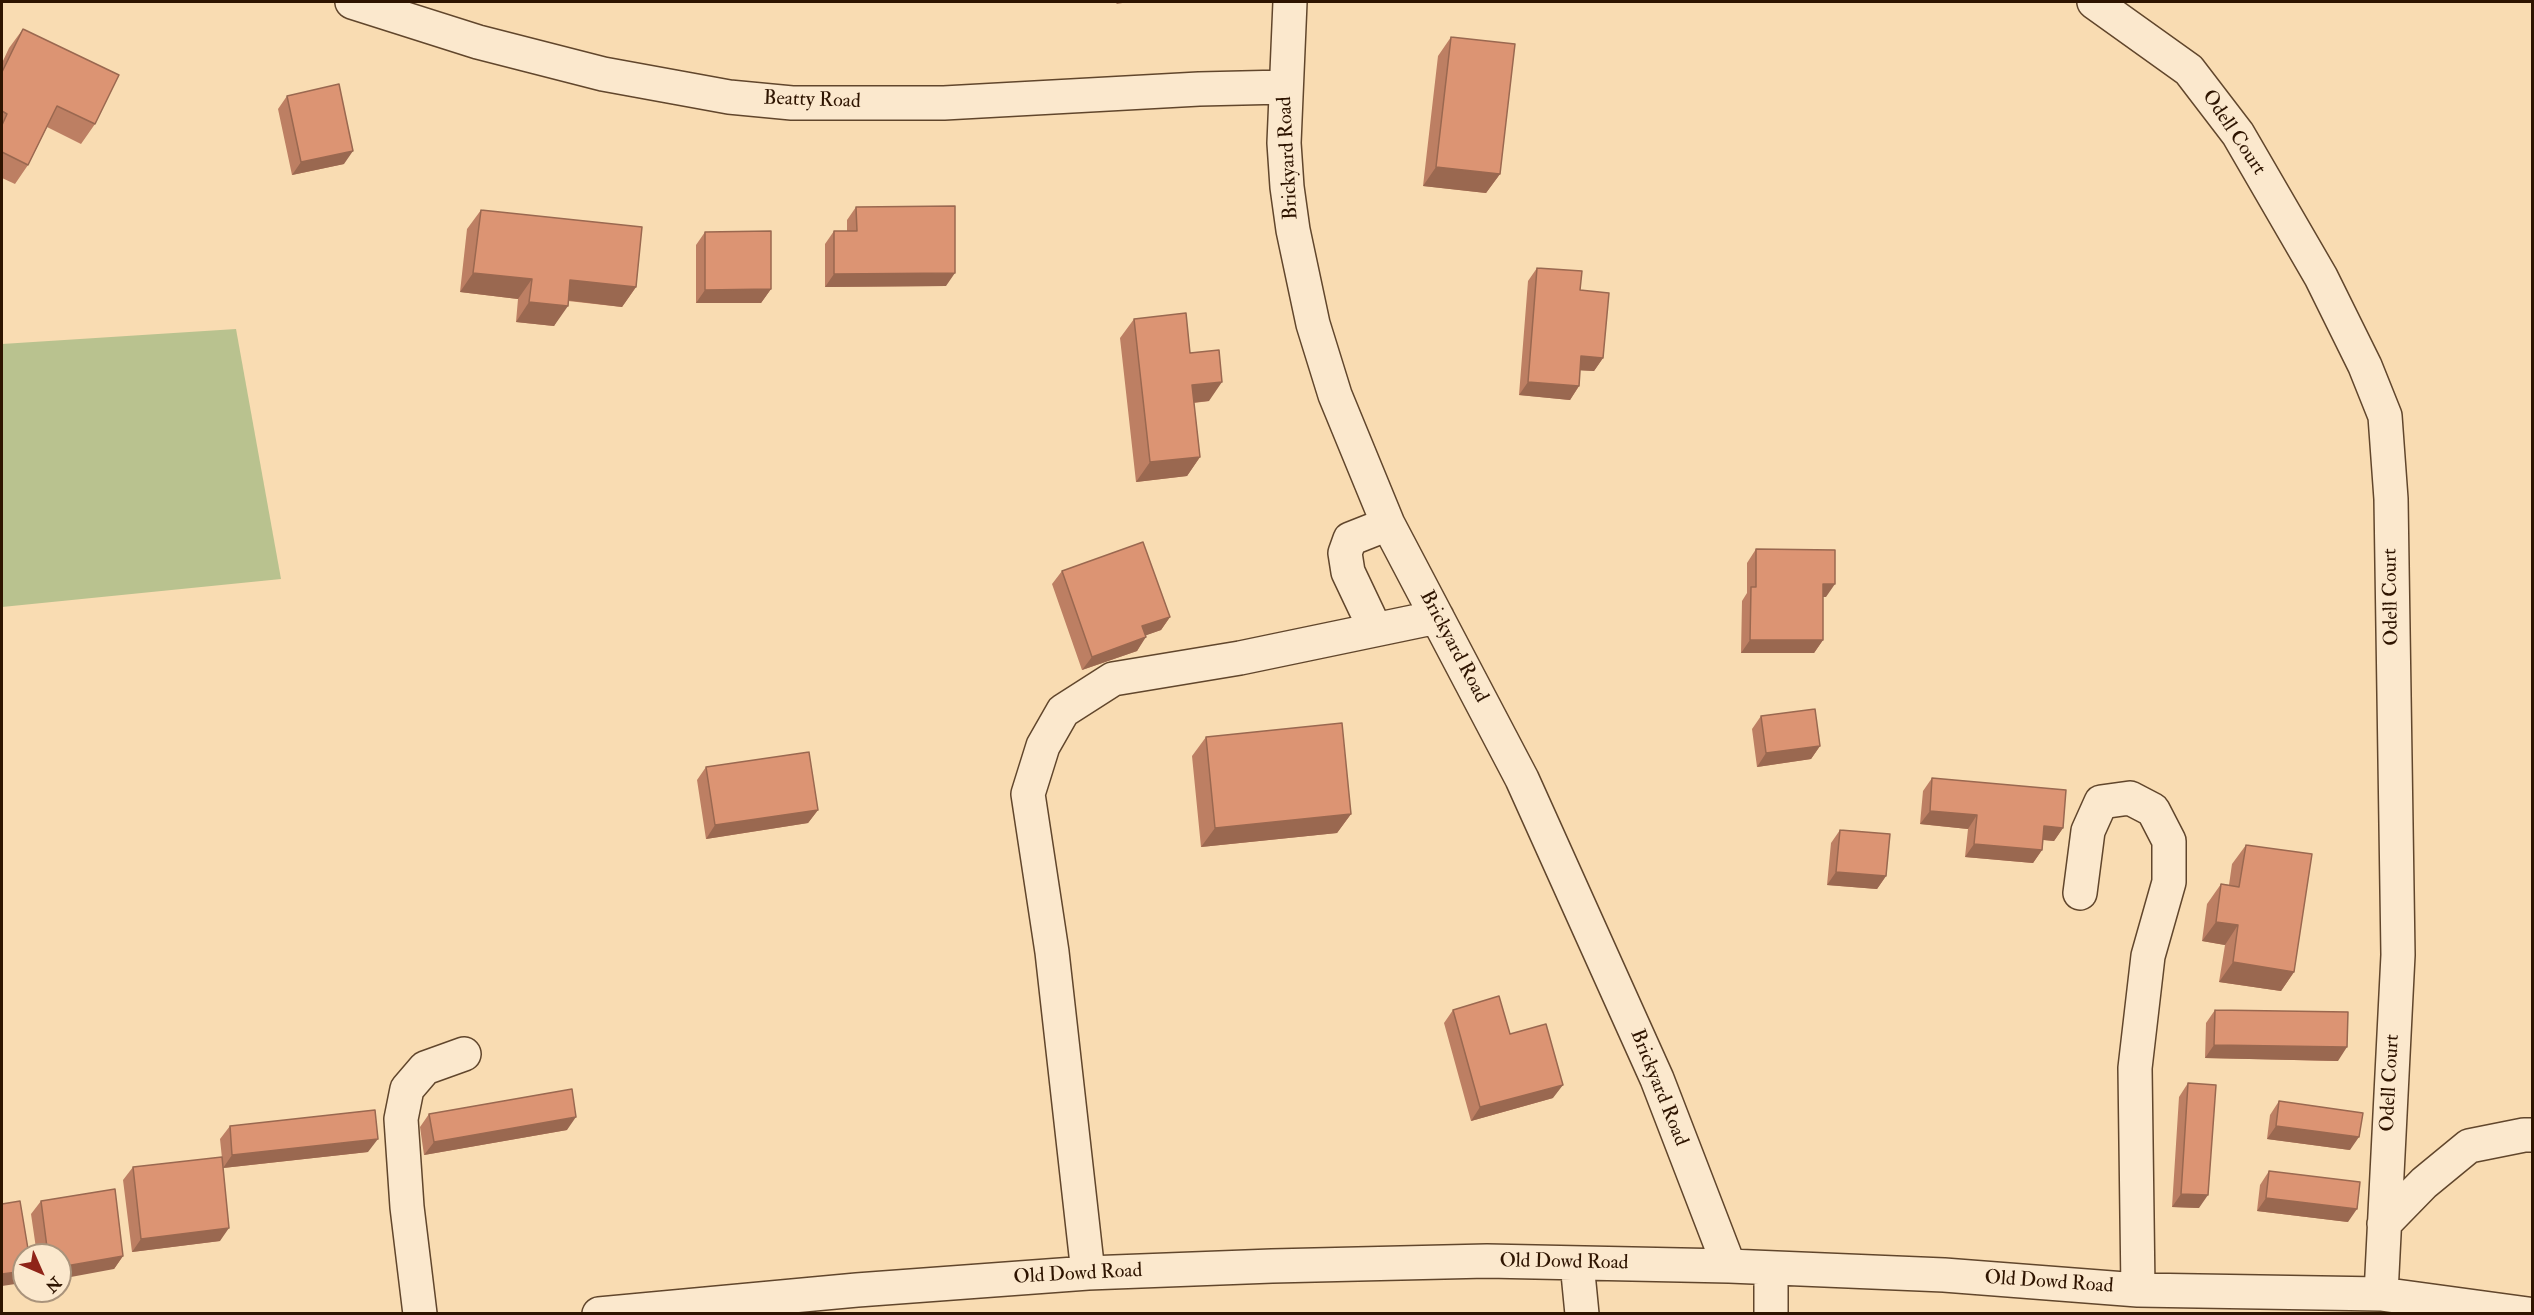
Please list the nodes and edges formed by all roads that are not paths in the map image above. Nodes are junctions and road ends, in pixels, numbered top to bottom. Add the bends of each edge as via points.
1 (352, 2) edge
2 (1290, 2) edge
3 (2094, 2) edge
4 (1285, 87) junction
5 (1389, 524) junction
6 (1437, 616) junction
7 (1375, 629) junction
8 (2080, 893) dead end
9 (464, 1054) dead end
10 (2532, 1135) edge
11 (2384, 1224) junction
12 (1577, 1263) junction
13 (1729, 1266) junction
14 (1771, 1268) junction
15 (1088, 1273) junction
16 (2138, 1290) junction
17 (2381, 1294) junction
18 (420, 1314) edge
19 (599, 1314) edge
20 (1582, 1314) edge
21 (1771, 1314) edge
22 (2528, 1314) edge

1 - 4 street, Beatty Road via 478,42 603,74 792,104 944,103
2 - 4 street, Brickyard Road
3 - 11 street, Odell Court via 2189,70 2238,134 2321,277 2385,416 2391,499 2398,955
4 - 5 street, Brickyard Road via 1287,187 1313,324 1335,395
5 - 6 street, Brickyard Road
5 - 7 street via 1350,539 1345,553 1348,572
6 - 7 street
6 - 13 street, Brickyard Road via 1522,779 1556,854 1657,1079
7 - 15 street via 1240,658 1113,679 1063,711 1043,746 1028,794 1053,952
8 - 16 street via 2088,831 2101,802 2130,798 2153,810 2169,841 2169,882 2148,956 2135,1068
9 - 18 street via 425,1068 407,1089 401,1119 406,1207
10 - 11 street via 2469,1146 2424,1183
11 - 17 street, Odell Court
12 - 13 street, Old Dowd Road
12 - 15 street, Old Dowd Road via 1439,1262
12 - 20 street
13 - 14 street, Old Dowd Road
14 - 16 street, Old Dowd Road via 1944,1275
14 - 21 street
15 - 19 street, Old Dowd Road
16 - 17 street, Old Dowd Road
17 - 22 street, Old Dowd Road

